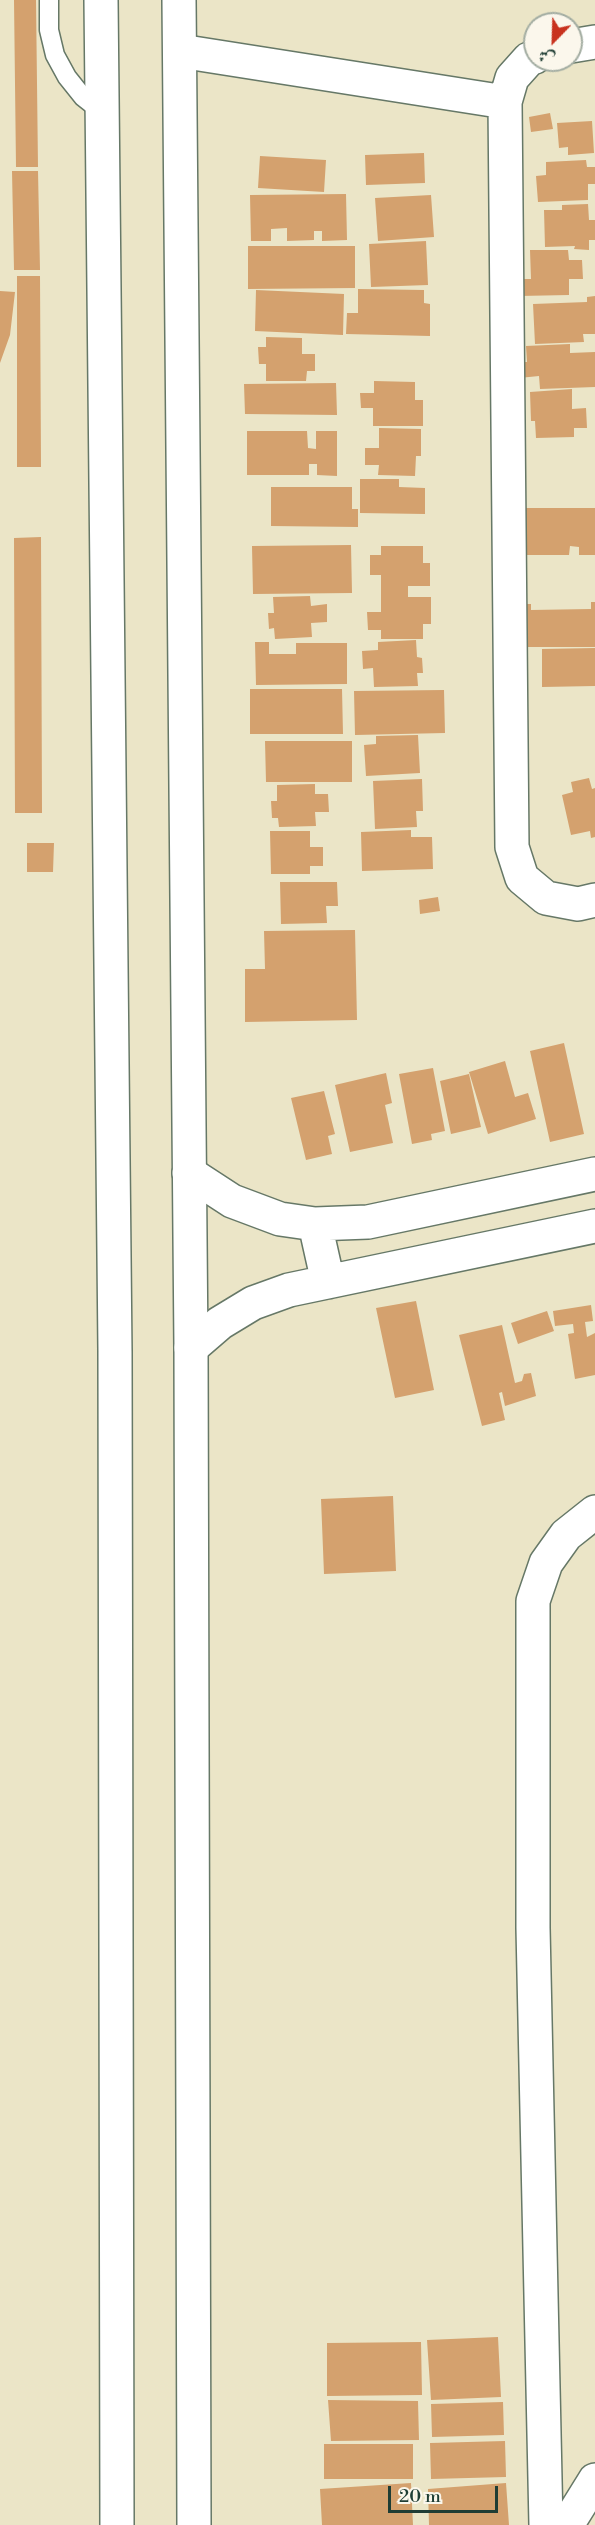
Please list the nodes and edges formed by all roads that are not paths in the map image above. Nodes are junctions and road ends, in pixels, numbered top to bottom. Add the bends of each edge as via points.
1 (49, 0) edge
2 (101, 0) edge
3 (179, 0) edge
4 (180, 51) junction
5 (523, 66) edge
6 (505, 102) junction
7 (102, 112) junction
8 (595, 900) edge
9 (189, 1173) junction
10 (595, 1174) edge
11 (315, 1224) junction
12 (595, 1226) edge
13 (328, 1282) junction
14 (190, 1348) junction
15 (595, 1512) edge
16 (595, 2480) edge
17 (117, 2525) edge
18 (194, 2525) edge
19 (546, 2525) edge
20 (567, 2525) edge

1 - 7 lane via 49,30 55,55 83,97
2 - 7 street
3 - 4 street
4 - 6 street
4 - 9 street
5 - 6 street via 513,78
6 - 8 street via 512,848 522,878 546,898 578,904
7 - 17 street via 115,1351
9 - 11 street via 232,1202 280,1219
9 - 14 street
10 - 11 street via 368,1222
11 - 13 street
12 - 13 street
13 - 14 street via 289,1290 253,1304 220,1323
14 - 18 street
15 - 19 street via 566,1535 546,1563 533,1601 533,1940
16 - 20 street

